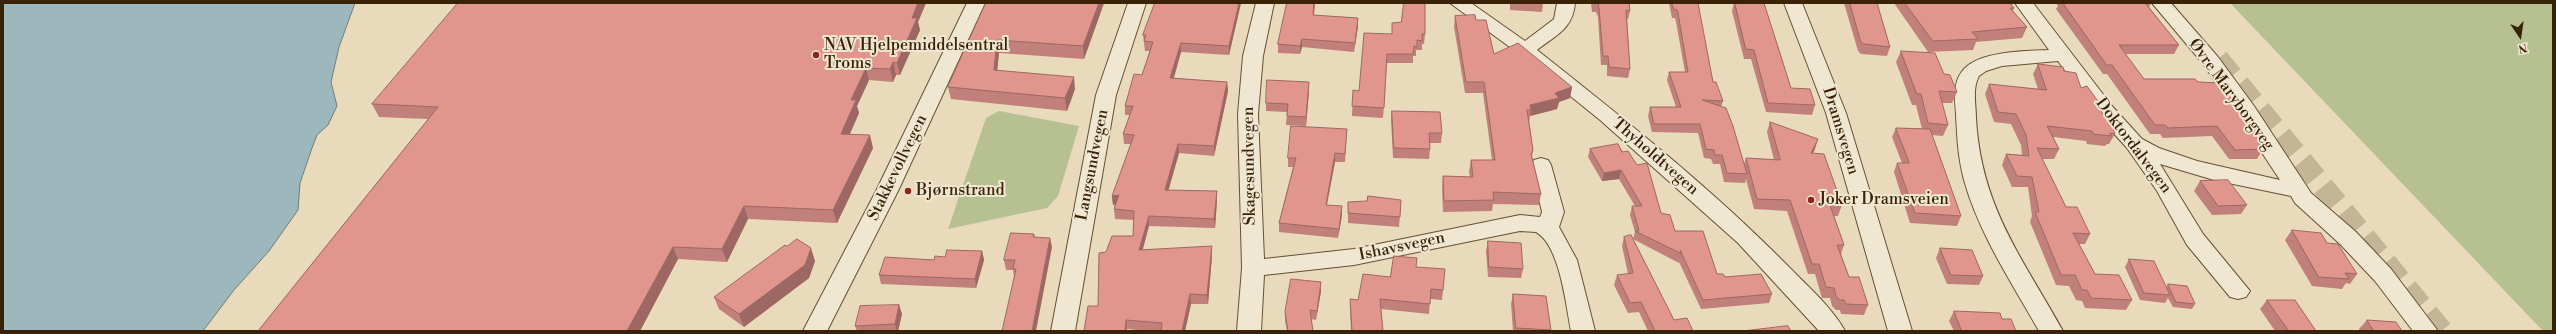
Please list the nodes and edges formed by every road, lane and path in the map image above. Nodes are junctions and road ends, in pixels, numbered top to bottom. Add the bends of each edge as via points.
1 (976, 3) edge
2 (1137, 3) edge
3 (1265, 3) edge
4 (1459, 3) edge
5 (1566, 3) edge
6 (1793, 3) edge
7 (2024, 3) edge
8 (2161, 3) edge
9 (1526, 50) junction
10 (2064, 55) junction
11 (2134, 143) junction
12 (1541, 165) dead end
13 (2297, 190) junction
14 (1548, 228) junction
15 (1253, 268) junction
16 (2238, 291) dead end
17 (815, 331) edge
18 (1063, 331) edge
19 (1249, 331) edge
20 (1583, 331) edge
21 (1833, 331) edge
22 (1900, 331) edge
23 (2051, 331) edge
24 (2426, 331) edge

1 - 17 street, Stakkevollvegen via 887,191
2 - 18 street, Langsundvegen via 1106,95
3 - 15 street, Skagesundvegen via 1253,56 1248,114
4 - 9 street, Thyholdtvegen
5 - 9 street via 1561,23
6 - 22 street, Dramsvegen via 1836,113
7 - 10 street, Doktordalvegen
8 - 13 street, Øvre Maryborgveg via 2211,62 2247,111
9 - 21 street, Thyholdtvegen via 1607,114 1746,237
10 - 11 street, Doktordalvegen via 2105,111
10 - 23 street via 2012,58 1985,64 1973,71 1966,80 1965,97 1976,187
11 - 13 street via 2173,161
11 - 16 street, Doktordalvegen via 2166,188 2195,239
12 - 14 street via 1553,212
13 - 24 street, Øvre Maryborgveg via 2383,275
14 - 15 street, Ishavsvegen via 1520,223 1355,257 1312,264
14 - 20 street via 1562,246
15 - 19 street, Skagesundvegen

